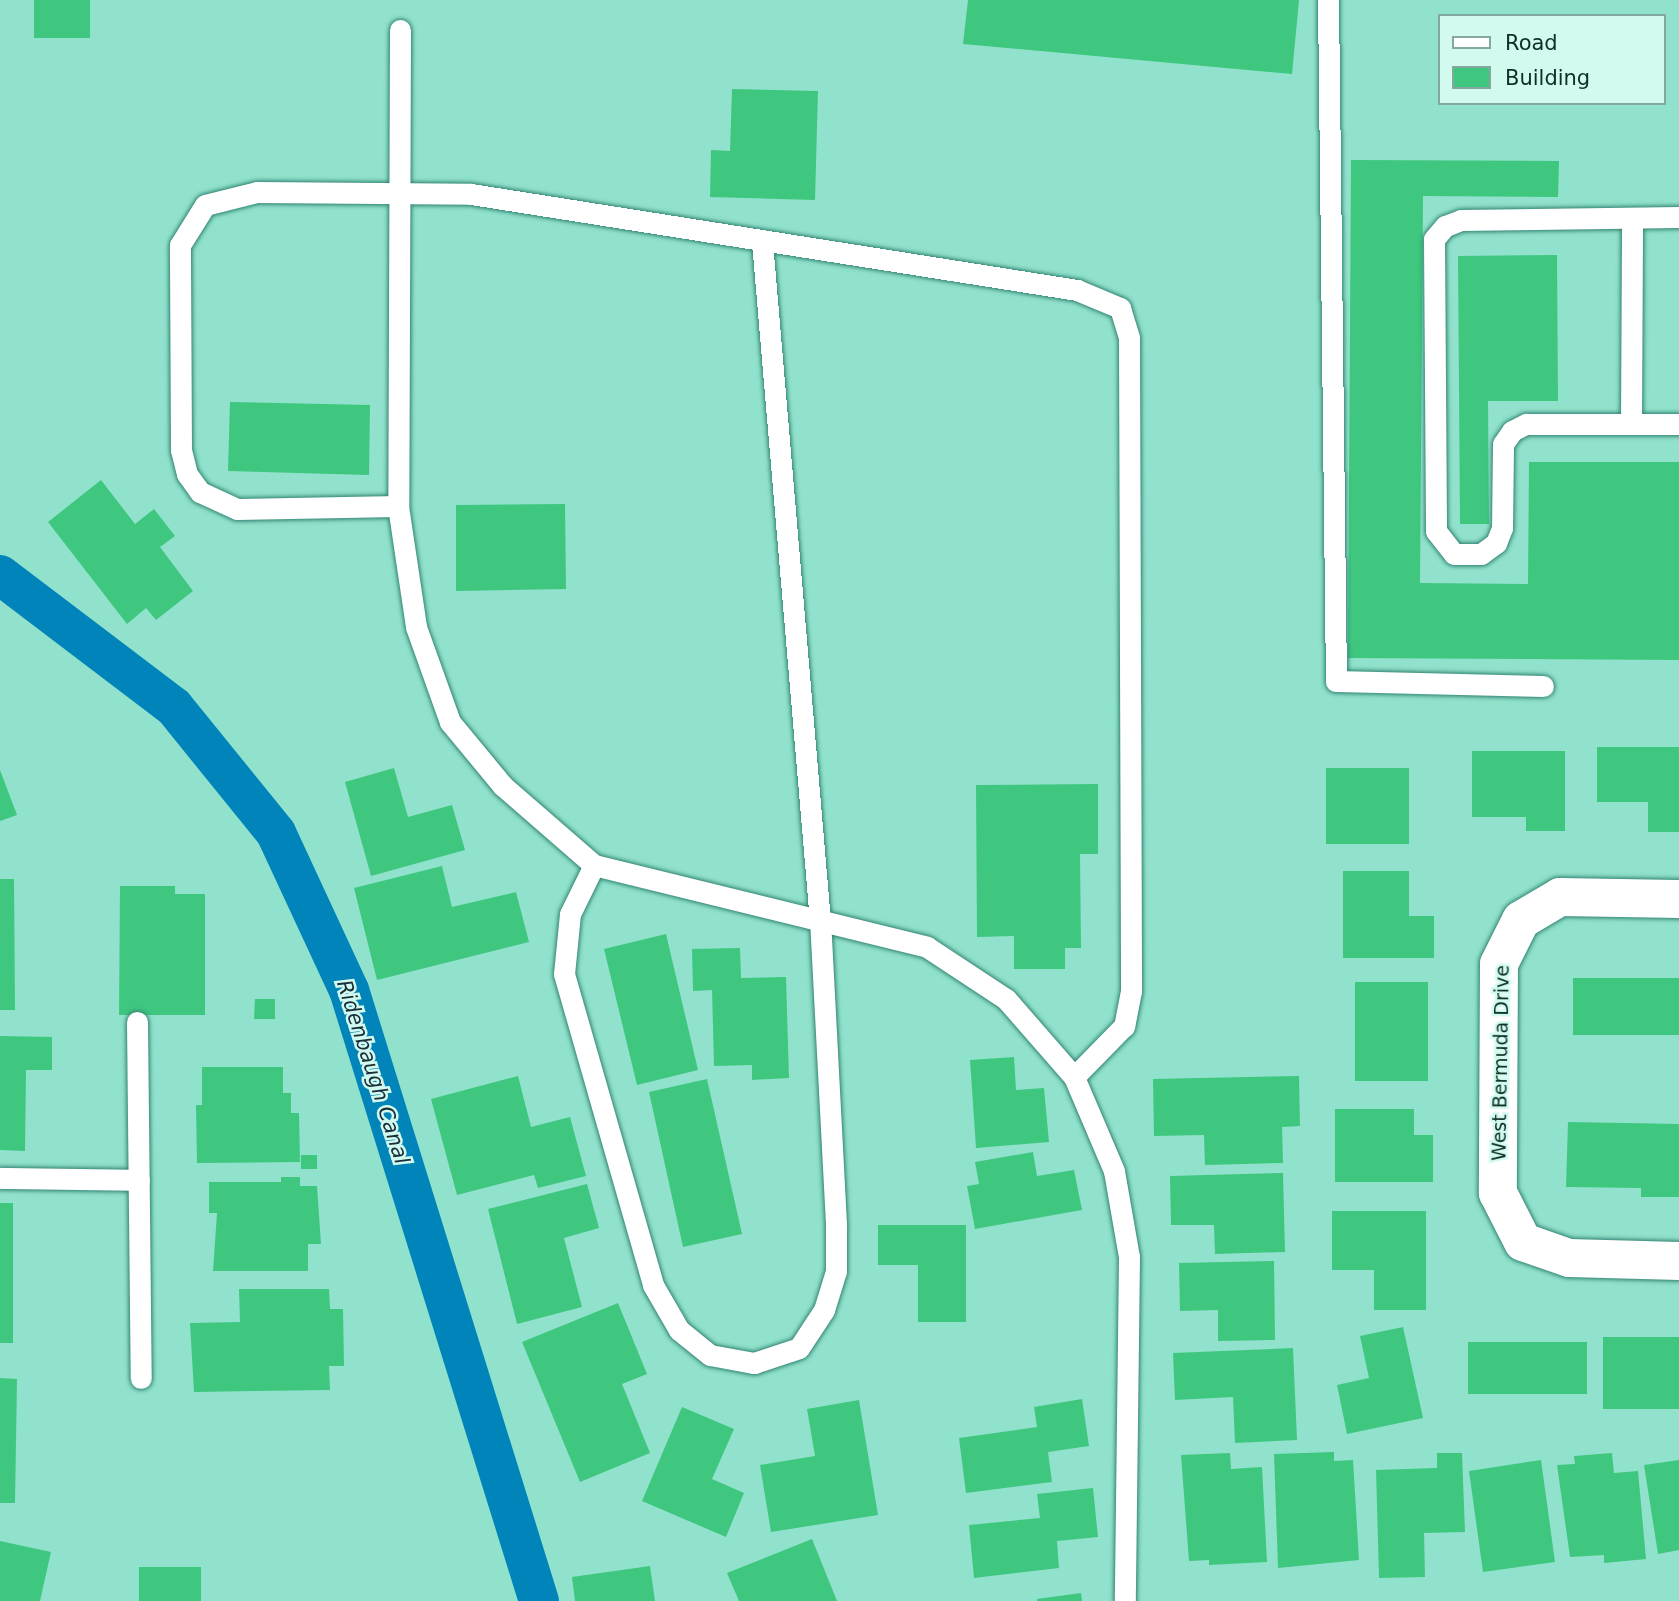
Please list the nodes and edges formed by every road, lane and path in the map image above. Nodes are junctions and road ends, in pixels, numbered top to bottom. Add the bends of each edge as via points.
1 (1328, 0) edge
2 (400, 30) dead end
3 (399, 195) junction
4 (1679, 217) edge
5 (1632, 218) junction
6 (762, 241) junction
7 (1631, 424) junction
8 (1679, 424) edge
9 (398, 506) junction
10 (1543, 686) dead end
11 (594, 865) junction
12 (1679, 900) edge
13 (820, 921) junction
14 (138, 1022) dead end
15 (1074, 1077) junction
16 (0, 1178) edge
17 (139, 1180) junction
18 (1679, 1261) edge
19 (141, 1378) dead end
20 (1125, 1601) edge

1 - 10 lane via 1336,681
2 - 3 lane
3 - 6 lane via 471,194
3 - 9 lane
3 - 9 lane via 257,192 205,205 180,245 181,450 187,474 200,492 237,509
4 - 5 lane
5 - 7 lane
5 - 7 lane via 1461,219 1445,226 1434,239 1436,531 1443,543 1454,554 1481,554 1496,543 1502,528 1503,444 1512,431 1526,424
6 - 13 lane
6 - 15 lane via 1077,290 1120,308 1129,338 1131,991 1124,1026
7 - 8 lane
9 - 11 lane via 416,627 450,722 503,786
11 - 13 lane
11 - 13 lane via 570,914 564,974 653,1285 679,1330 710,1355 754,1363 799,1348 824,1310 836,1270
12 - 18 street, West Bermuda Drive via 1560,897 1521,920 1499,964 1498,1193 1523,1242 1569,1258
13 - 15 lane via 927,947 1006,999
14 - 17 lane
15 - 20 lane via 1114,1171 1129,1257
16 - 17 lane
17 - 19 lane

